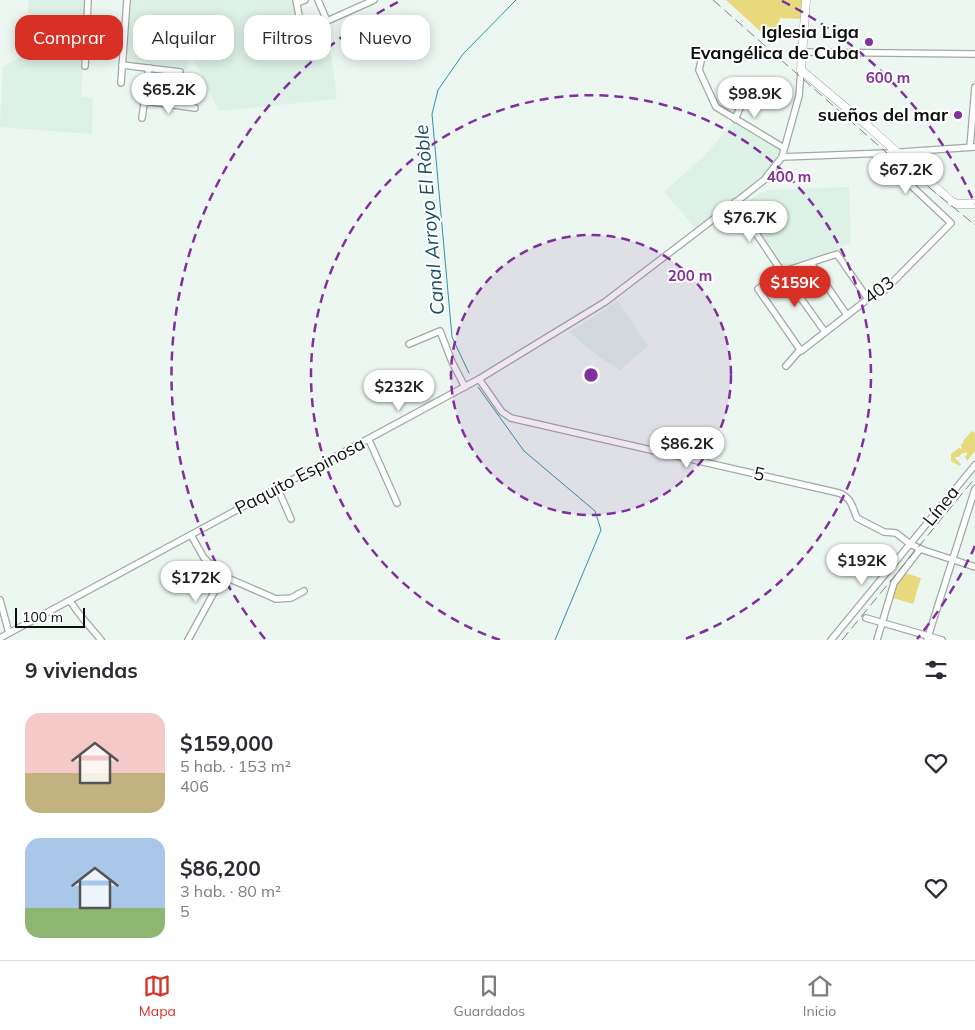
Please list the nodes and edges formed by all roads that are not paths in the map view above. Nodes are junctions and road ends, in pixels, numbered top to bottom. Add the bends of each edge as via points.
1 (88, 0) edge
2 (127, 0) edge
3 (305, 0) edge
4 (318, 0) edge
5 (374, 0) edge
6 (806, 0) edge
7 (297, 2) edge
8 (87, 15) edge
9 (299, 15) edge
10 (123, 50) edge
11 (802, 52) junction
12 (975, 54) edge
13 (702, 57) dead end
14 (86, 60) edge
15 (122, 60) edge
16 (122, 65) junction
17 (86, 66) dead end
18 (150, 68) junction
19 (801, 70) junction
20 (180, 72) dead end
21 (120, 83) dead end
22 (751, 84) dead end
23 (975, 87) edge
24 (145, 102) junction
25 (195, 108) dead end
26 (142, 118) dead end
27 (735, 119) junction
28 (973, 147) edge
29 (784, 148) junction
30 (895, 152) junction
31 (874, 154) junction
32 (782, 157) junction
33 (735, 202) junction
34 (975, 204) edge
35 (811, 263) junction
36 (782, 272) junction
37 (868, 299) junction
38 (847, 315) junction
39 (825, 332) junction
40 (409, 344) dead end
41 (800, 350) junction
42 (786, 366) dead end
43 (479, 379) junction
44 (465, 387) junction
45 (369, 440) junction
46 (975, 465) edge
47 (277, 488) junction
48 (975, 489) edge
49 (397, 503) dead end
50 (291, 519) dead end
51 (192, 535) junction
52 (910, 544) junction
53 (920, 549) junction
54 (952, 560) junction
55 (975, 567) edge
56 (223, 576) junction
57 (304, 592) dead end
58 (0, 600) edge
59 (70, 601) junction
60 (866, 618) dead end
61 (882, 623) junction
62 (8, 633) junction
63 (0, 638) edge
64 (928, 638) edge
65 (101, 640) edge
66 (188, 640) edge
67 (830, 640) edge
68 (877, 640) edge
69 (942, 640) edge

1 - 8 street
2 - 10 street
3 - 7 street
4 - 5 street via 327,21
6 - 11 main road
7 - 9 street
11 - 12 street
11 - 19 main road
13 - 27 street via 699,70 716,107
14 - 17 street
15 - 16 street
16 - 18 street
16 - 21 street
18 - 20 street
18 - 24 street
19 - 29 street via 799,96
19 - 30 main road
22 - 27 street
23 - 28 street
24 - 25 street
24 - 26 street
27 - 29 street
28 - 30 street
29 - 32 street
30 - 31 street
30 - 34 main road via 952,202
31 - 32 street
31 - 37 street, 403 via 951,223 885,290
32 - 33 street, Paquito Espinosa via 764,180
33 - 36 street
33 - 43 street, Paquito Espinosa via 605,302
35 - 36 street
35 - 37 street via 837,254
35 - 38 street
36 - 39 street
36 - 41 street via 758,288
37 - 38 street, 403
38 - 39 street, 403
39 - 41 street, 403
40 - 44 street via 440,331
41 - 42 street, 403
43 - 44 street, Paquito Espinosa
43 - 52 street, 5 via 502,412 511,418 839,493 850,501 857,518 884,532 896,533
44 - 45 street, Paquito Espinosa
45 - 47 street, Paquito Espinosa
45 - 49 street
46 - 52 street, Línea
47 - 50 street
47 - 51 street, Paquito Espinosa
48 - 54 street
51 - 56 street via 204,558
51 - 59 street, Paquito Espinosa
52 - 53 street, 5
52 - 67 street, Línea
53 - 54 street, 5
53 - 61 street via 894,583
54 - 55 street, 5
54 - 64 street
56 - 57 street via 276,599 291,598
56 - 66 street
58 - 62 street
59 - 62 street, Paquito Espinosa
59 - 65 street
60 - 61 street
61 - 64 street
61 - 68 street
62 - 63 street, Paquito Espinosa
64 - 69 street

